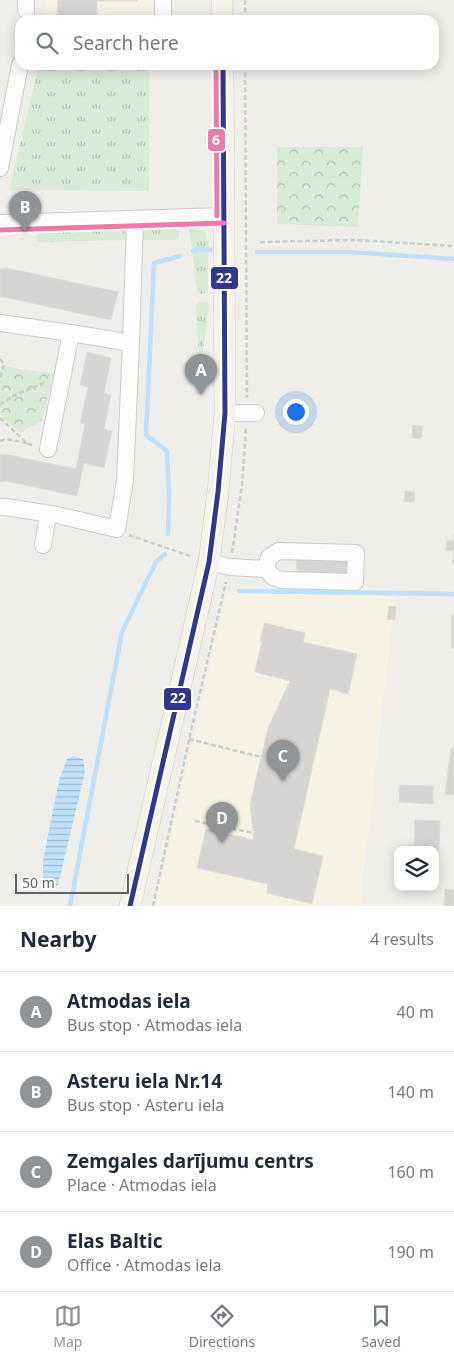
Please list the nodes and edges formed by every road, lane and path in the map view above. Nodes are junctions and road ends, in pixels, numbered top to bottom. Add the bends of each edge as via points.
1 (163, 0) edge
2 (222, 0) edge
3 (245, 0) edge
4 (163, 15) edge
5 (222, 15) edge
6 (245, 15) edge
7 (19, 70) edge
8 (223, 70) edge
9 (245, 70) edge
10 (0, 168) edge
11 (224, 216) junction
12 (135, 219) junction
13 (0, 223) edge
14 (246, 242) dead end
15 (260, 242) dead end
16 (454, 246) edge
17 (0, 323) edge
18 (70, 332) junction
19 (131, 343) junction
20 (1, 363) edge
21 (62, 378) junction
22 (0, 379) edge
23 (0, 405) edge
24 (225, 413) junction
25 (256, 413) dead end
26 (0, 418) edge
27 (0, 441) edge
28 (28, 444) junction
29 (48, 449) joint
30 (0, 507) edge
31 (48, 514) junction
32 (117, 528) junction
33 (44, 546) dead end
34 (208, 562) junction
35 (266, 569) junction
36 (190, 739) dead end
37 (261, 757) dead end
38 (195, 821) dead end
39 (253, 834) dead end
40 (130, 906) edge

1 - 4 street
2 - 5 main road
3 - 6 path
7 - 10 street
8 - 11 main road
9 - 14 path
11 - 12 street
11 - 24 main road
12 - 13 street
12 - 19 street
15 - 16 path via 355,240
17 - 18 street
18 - 19 street
18 - 21 street
19 - 32 street via 125,480
20 - 22 path
21 - 23 path
21 - 29 street
24 - 25 street
24 - 34 main road
26 - 28 path
27 - 28 path
28 - 29 path
30 - 31 street
31 - 32 street
31 - 33 street
32 - 34 path
34 - 35 street
34 - 40 main road
35 - 35 street via 273,577 282,580 356,582 356,553 279,551 269,557
36 - 37 path
38 - 39 path

